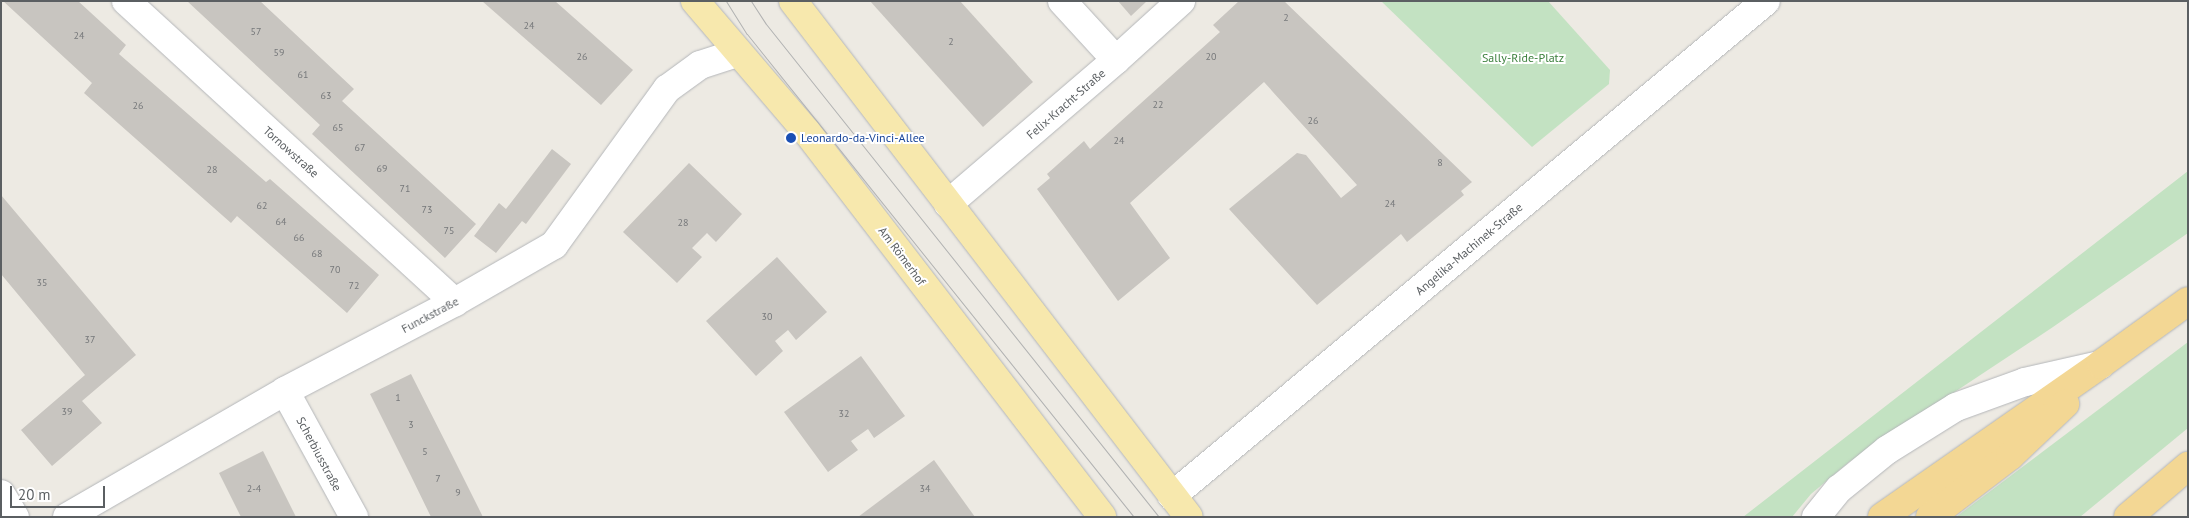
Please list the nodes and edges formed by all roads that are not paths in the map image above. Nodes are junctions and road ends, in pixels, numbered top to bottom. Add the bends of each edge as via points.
1 (126, 1) edge
2 (695, 1) edge
3 (793, 1) edge
4 (1062, 1) edge
5 (1181, 1) edge
6 (1766, 1) edge
7 (737, 53) junction
8 (1116, 60) junction
9 (948, 204) junction
10 (2188, 301) edge
11 (455, 302) junction
12 (2101, 364) junction
13 (285, 391) junction
14 (2188, 466) edge
15 (1, 494) edge
16 (1172, 496) junction
17 (15, 517) edge
18 (67, 517) edge
19 (354, 517) edge
20 (1102, 517) edge
21 (1189, 517) edge
22 (1816, 517) edge
23 (1882, 517) edge
24 (1930, 517) edge
25 (2128, 517) edge

1 - 11 street, Tornowstraße
2 - 7 main road, Am Römerhof
3 - 9 main road
4 - 8 street
5 - 8 street, Felix-Kracht-Straße
6 - 16 street, Angelika-Machinek-Straße
7 - 11 street, Funckstraße via 700,65 667,89 554,245
7 - 20 main road, Am Römerhof via 807,132
8 - 9 street, Felix-Kracht-Straße
9 - 16 main road
10 - 12 highway
11 - 13 street, Funckstraße
12 - 22 street via 2025,382 1956,407 1872,463 1839,489
12 - 23 highway
12 - 24 highway via 2054,416 2010,456
13 - 18 street, Funckstraße
13 - 19 street, Scherbiusstraße
14 - 25 highway
15 - 17 street
16 - 21 main road

